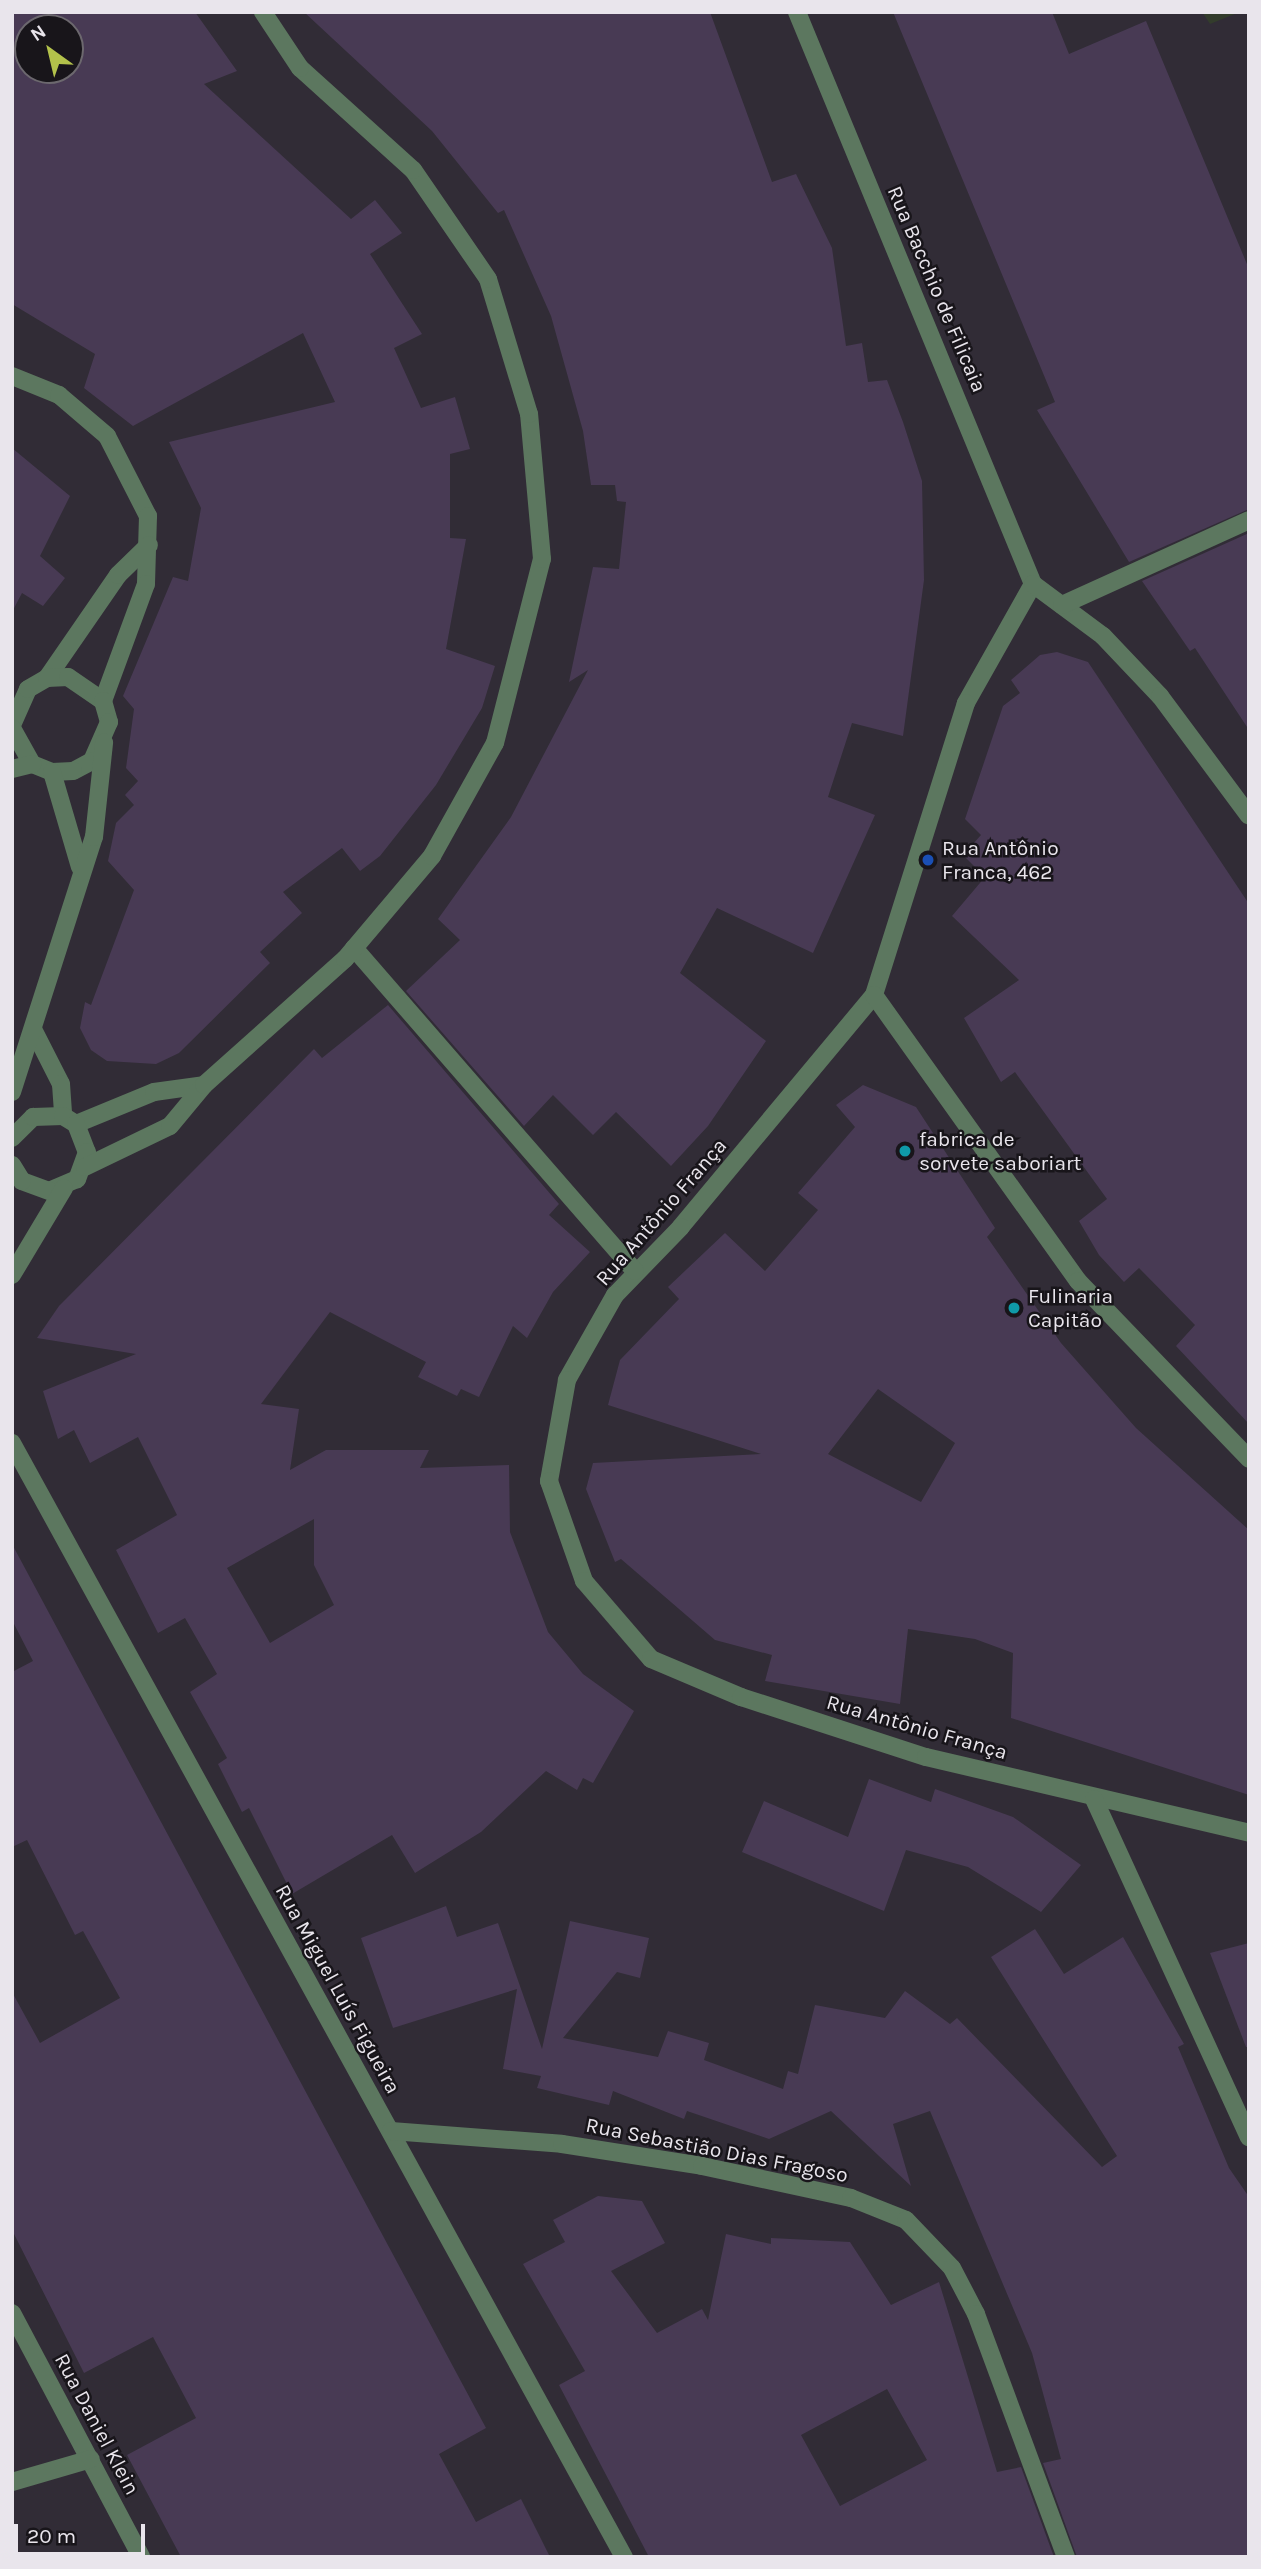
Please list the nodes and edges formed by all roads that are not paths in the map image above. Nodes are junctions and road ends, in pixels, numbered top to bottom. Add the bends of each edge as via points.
1 (263, 12) edge
2 (797, 12) edge
3 (12, 376) edge
4 (1249, 520) edge
5 (149, 545) junction
6 (1033, 584) junction
7 (1062, 605) junction
8 (47, 678) junction
9 (103, 701) junction
10 (14, 707) edge
11 (12, 727) edge
12 (104, 743) junction
13 (32, 764) junction
14 (12, 769) edge
15 (52, 772) junction
16 (1249, 816) edge
17 (80, 867) junction
18 (354, 948) junction
19 (874, 995) junction
20 (34, 1031) junction
21 (204, 1085) junction
22 (12, 1092) edge
23 (69, 1120) junction
24 (12, 1138) edge
25 (12, 1165) edge
26 (85, 1167) junction
27 (64, 1188) junction
28 (635, 1271) junction
29 (12, 1275) edge
30 (12, 1443) edge
31 (1249, 1458) edge
32 (1094, 1799) junction
33 (1249, 1833) edge
34 (391, 2131) junction
35 (1249, 2137) edge
36 (12, 2313) edge
37 (91, 2459) junction
38 (12, 2483) edge
39 (141, 2557) edge
40 (624, 2557) edge
41 (1066, 2557) edge

1 - 18 street via 300,68 413,170 488,279 529,414 542,559 495,743 432,856
2 - 6 street, Rua Bacchio de Filicaia
3 - 5 street via 59,396 107,436 148,516
4 - 7 street
5 - 8 street via 118,575
5 - 9 street via 146,584
6 - 7 street
6 - 19 street, Rua Antônio França via 966,703
7 - 16 street via 1103,636 1160,696
8 - 9 street via 88,685
8 - 10 street
9 - 12 street via 109,722
10 - 11 street
11 - 13 street
12 - 15 street via 92,761
12 - 17 street via 94,838
13 - 14 street
13 - 15 street
15 - 17 street
17 - 20 street
18 - 21 street
18 - 28 street
19 - 28 street, Rua Antônio França via 681,1227
19 - 31 street via 1078,1281
20 - 22 street
20 - 23 street via 61,1084
21 - 23 street via 154,1092
21 - 26 street via 170,1126
23 - 24 street via 33,1117
23 - 26 street via 87,1152
25 - 27 street via 34,1189
26 - 27 street
27 - 29 street
28 - 32 street, Rua Antônio França via 567,1380 549,1481 584,1581 609,1618 651,1659 741,1697 926,1757
30 - 34 street, Rua Miguel Luís Figueira
32 - 33 street, Rua Antônio França
32 - 35 street
34 - 40 street, Rua Miguel Luís Figueira
34 - 41 street, Rua Sebastião Dias Fragoso via 562,2144 702,2166 851,2198 906,2220 952,2268 976,2314
36 - 37 street, Rua Daniel Klein
37 - 38 street
37 - 39 street, Rua Daniel Klein

